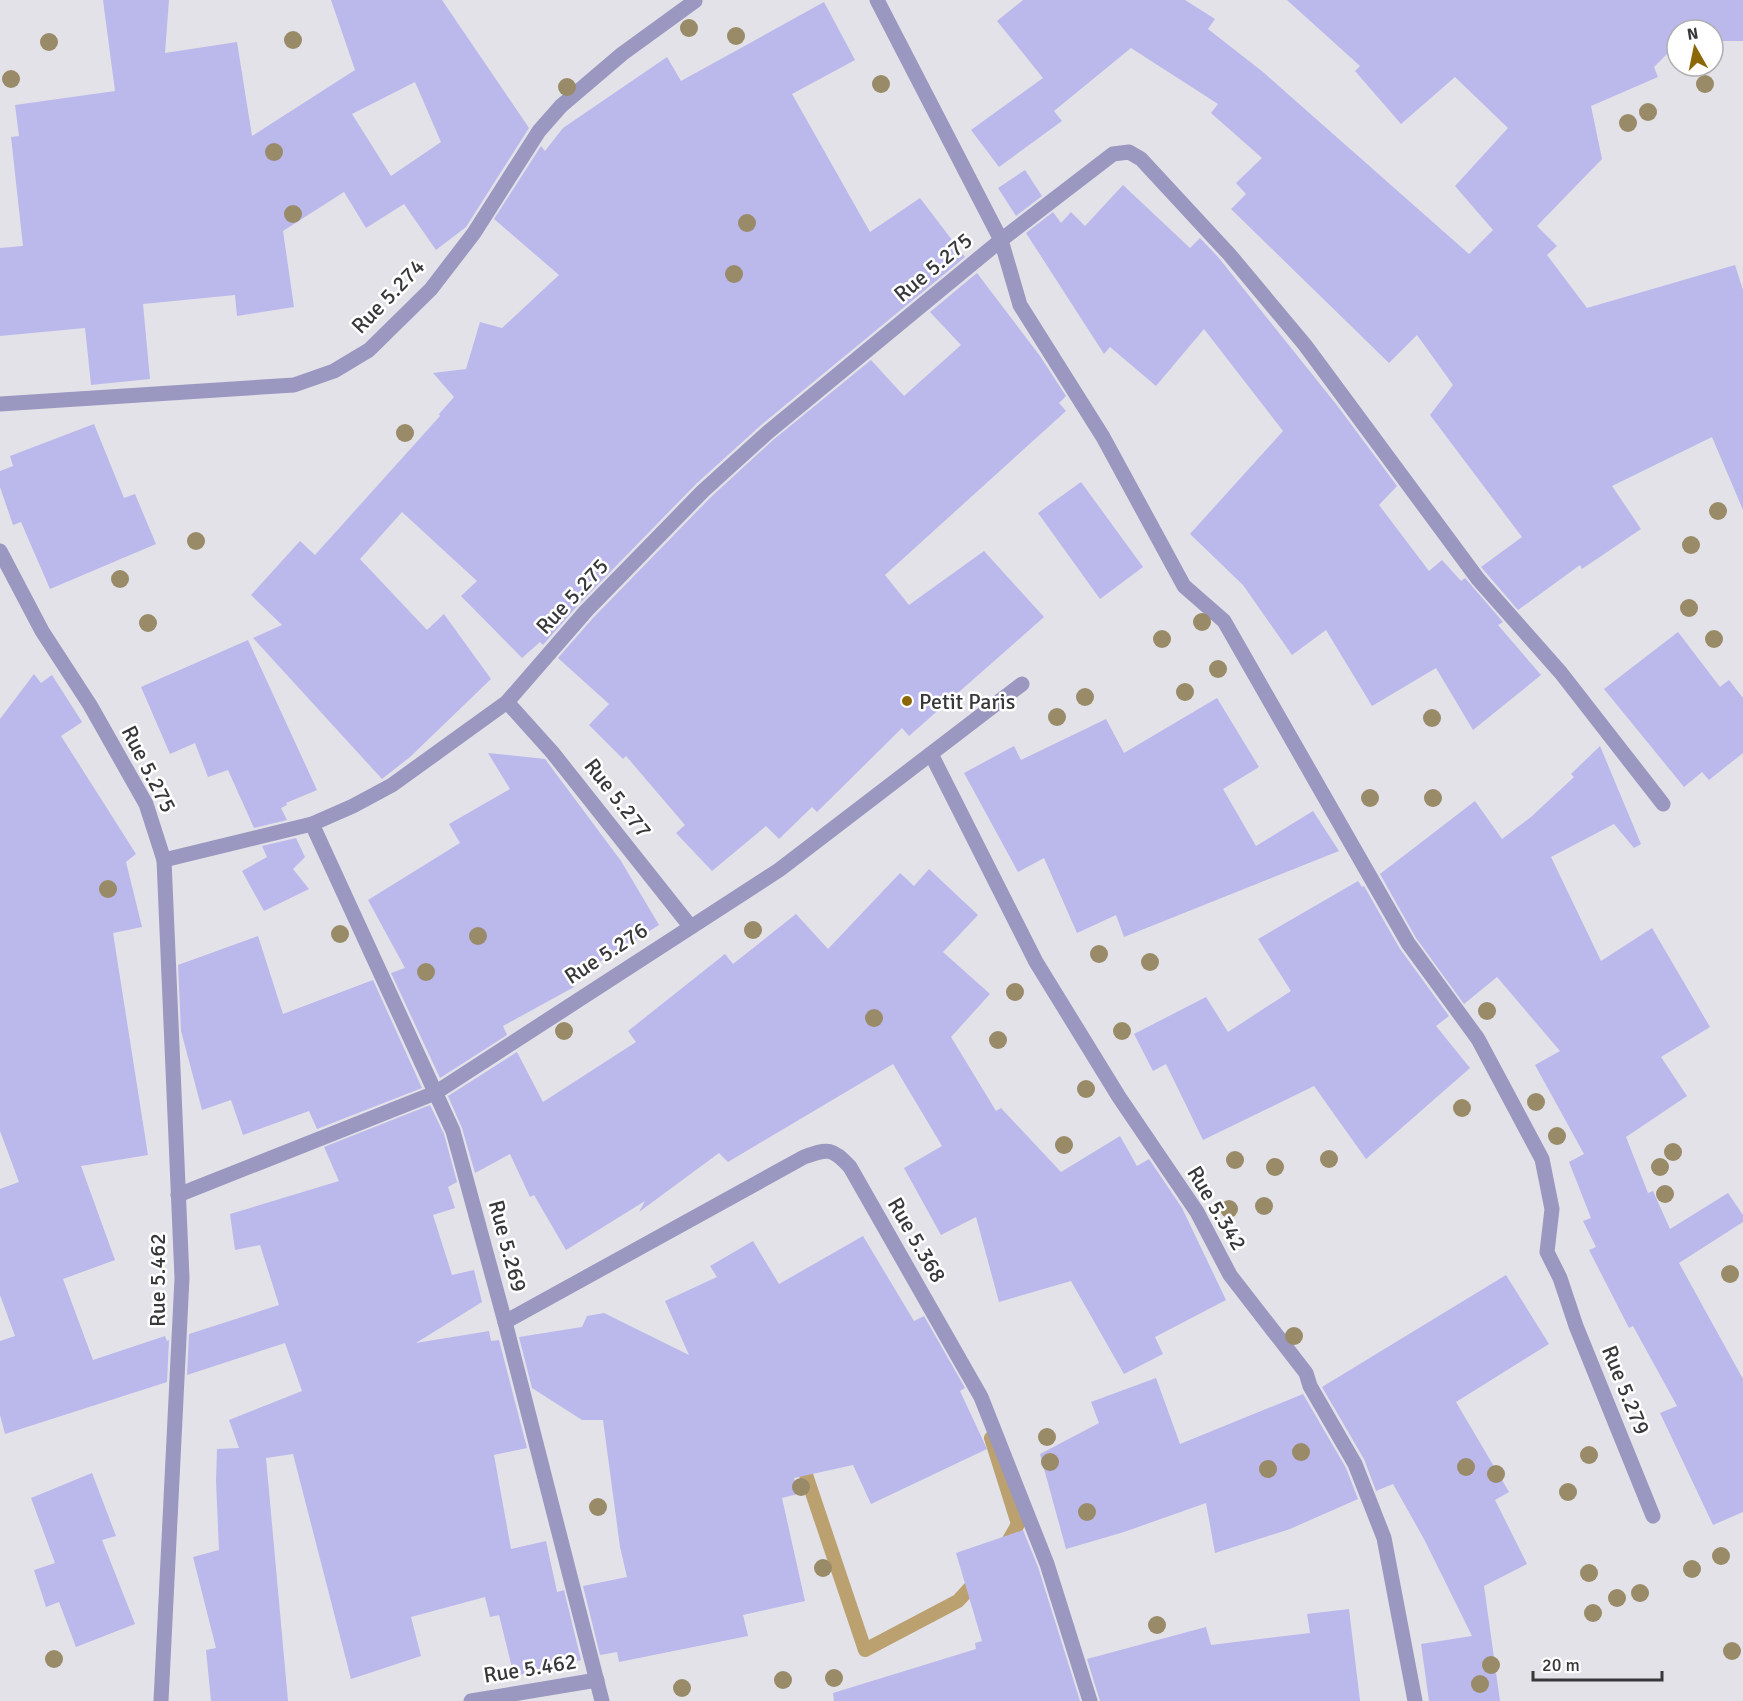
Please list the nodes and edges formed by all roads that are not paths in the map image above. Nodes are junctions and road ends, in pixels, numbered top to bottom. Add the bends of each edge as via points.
1 (877, 0) edge
2 (695, 2) dead end
3 (1001, 240) junction
4 (0, 404) edge
5 (0, 551) edge
6 (1022, 684) dead end
7 (507, 702) junction
8 (931, 754) junction
9 (1663, 804) dead end
10 (312, 824) junction
11 (164, 860) junction
12 (690, 926) junction
13 (435, 1093) junction
14 (178, 1195) junction
15 (505, 1322) junction
16 (1653, 1516) dead end
17 (597, 1680) junction
18 (161, 1701) edge
19 (471, 1701) edge
20 (602, 1701) edge
21 (1090, 1701) edge
22 (1415, 1701) edge

1 - 3 street, Rue 5.279
2 - 4 street, Rue 5.274 via 622,54 561,105 538,131 474,233 430,289 369,350 333,371 294,385
3 - 7 street, Rue 5.275 via 767,433 704,491 586,611
3 - 9 street, Rue 5.275 via 1113,154 1129,152 1140,159 1229,254 1305,345 1478,579 1561,673
3 - 16 street, Rue 5.279 via 1020,305 1103,437 1184,586 1224,621 1408,943 1478,1039 1542,1160 1552,1209 1547,1252
5 - 11 street, Rue 5.275 via 42,631 90,705 146,804
6 - 8 street, Rue 5.276
7 - 10 street, Rue 5.275 via 392,785
7 - 12 street, Rue 5.277 via 552,752
8 - 12 street, Rue 5.276 via 779,870
8 - 22 street, Rue 5.342 via 1036,962 1119,1097 1197,1212 1230,1275 1306,1373 1355,1464 1384,1538
10 - 11 street, Rue 5.275
10 - 13 street, Rue 5.269
11 - 14 street, Rue 5.462
12 - 13 street, Rue 5.276
13 - 14 street, Rue 5.276
13 - 15 street, Rue 5.269 via 453,1131
14 - 18 street, Rue 5.462 via 182,1278
15 - 17 street, Rue 5.269
15 - 21 street, Rue 5.368 via 804,1157 823,1150 836,1152 850,1167 981,1397 1047,1564
17 - 19 street, Rue 5.462
17 - 20 street, Rue 5.269

